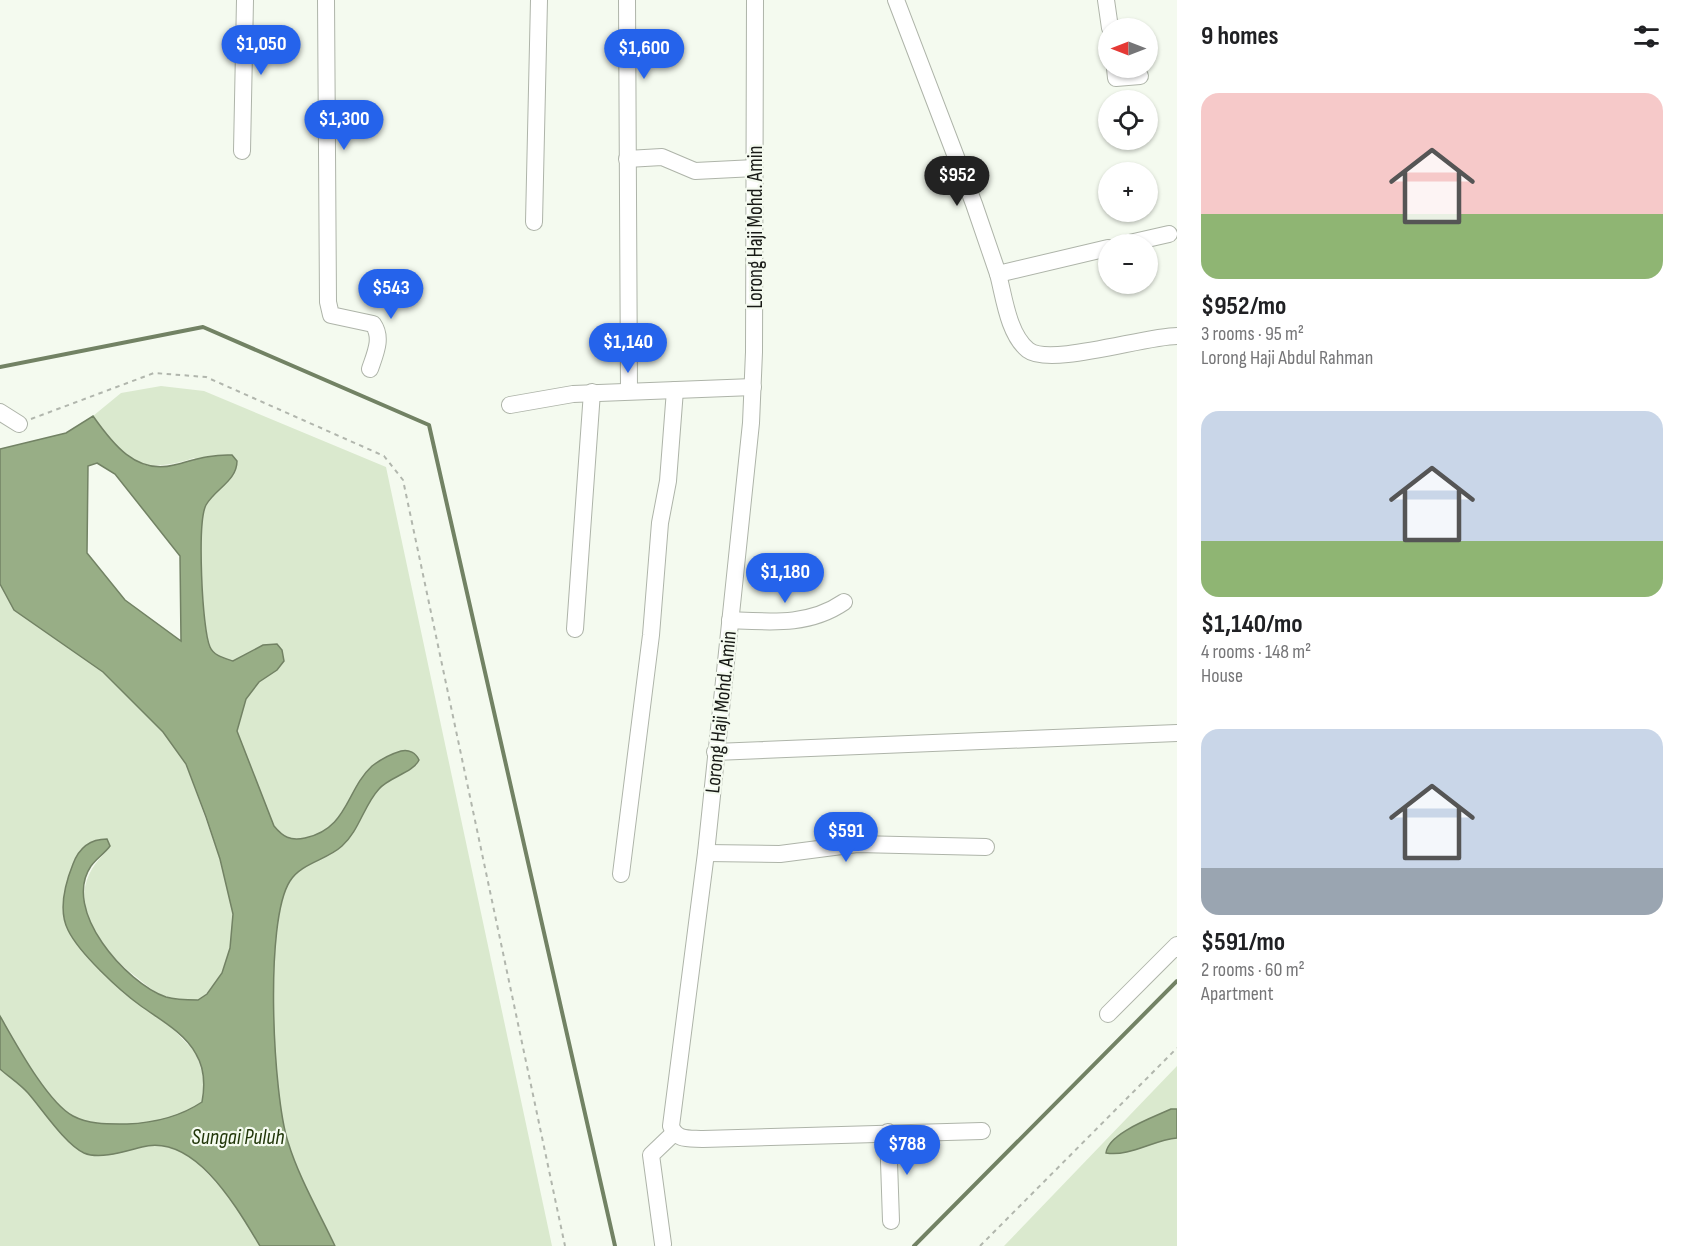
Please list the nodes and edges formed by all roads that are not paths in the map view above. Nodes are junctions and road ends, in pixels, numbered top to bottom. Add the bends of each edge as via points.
1 (245, 0) edge
2 (326, 0) edge
3 (539, 0) edge
4 (627, 0) edge
5 (755, 0) edge
6 (896, 0) edge
7 (1106, 0) edge
8 (1109, 18) edge
9 (242, 151) dead end
10 (627, 159) junction
11 (755, 168) junction
12 (534, 222) dead end
13 (1169, 234) dead end
14 (1158, 236) edge
15 (1098, 250) edge
16 (998, 274) junction
17 (1177, 336) edge
18 (370, 369) dead end
19 (753, 387) junction
20 (675, 390) junction
21 (629, 391) junction
22 (592, 392) junction
23 (510, 405) dead end
24 (0, 412) edge
25 (19, 424) road end
26 (844, 602) dead end
27 (730, 620) junction
28 (575, 629) dead end
29 (1177, 733) edge
30 (715, 752) junction
31 (986, 847) dead end
32 (706, 853) junction
33 (621, 874) dead end
34 (1177, 945) edge
35 (1108, 1014) dead end
36 (982, 1131) dead end
37 (888, 1132) junction
38 (674, 1133) junction
39 (891, 1221) dead end
40 (663, 1244) dead end

1 - 9 street
2 - 18 street via 328,302 331,315 373,324 378,331
3 - 12 street
4 - 10 street
5 - 11 street, Lorong Haji Mohd. Amin
6 - 16 street
7 - 8 street
10 - 11 street via 662,157 695,171
10 - 21 street
11 - 19 street, Lorong Haji Mohd. Amin
13 - 14 street
15 - 16 street
16 - 17 street via 1019,338 1028,350 1044,356
19 - 20 street
19 - 27 street, Lorong Haji Mohd. Amin
20 - 21 street
20 - 33 street via 651,635
21 - 22 street
22 - 23 street
22 - 28 street
24 - 25 street
26 - 27 street via 814,618 778,622
27 - 30 street, Lorong Haji Mohd. Amin
29 - 30 street
30 - 32 street, Lorong Haji Mohd. Amin
31 - 32 street via 857,844 780,854
32 - 38 street, Lorong Haji Mohd. Amin via 671,1126
34 - 35 street
36 - 37 street
37 - 38 street via 745,1139 681,1138
37 - 39 street
38 - 40 street via 651,1155

